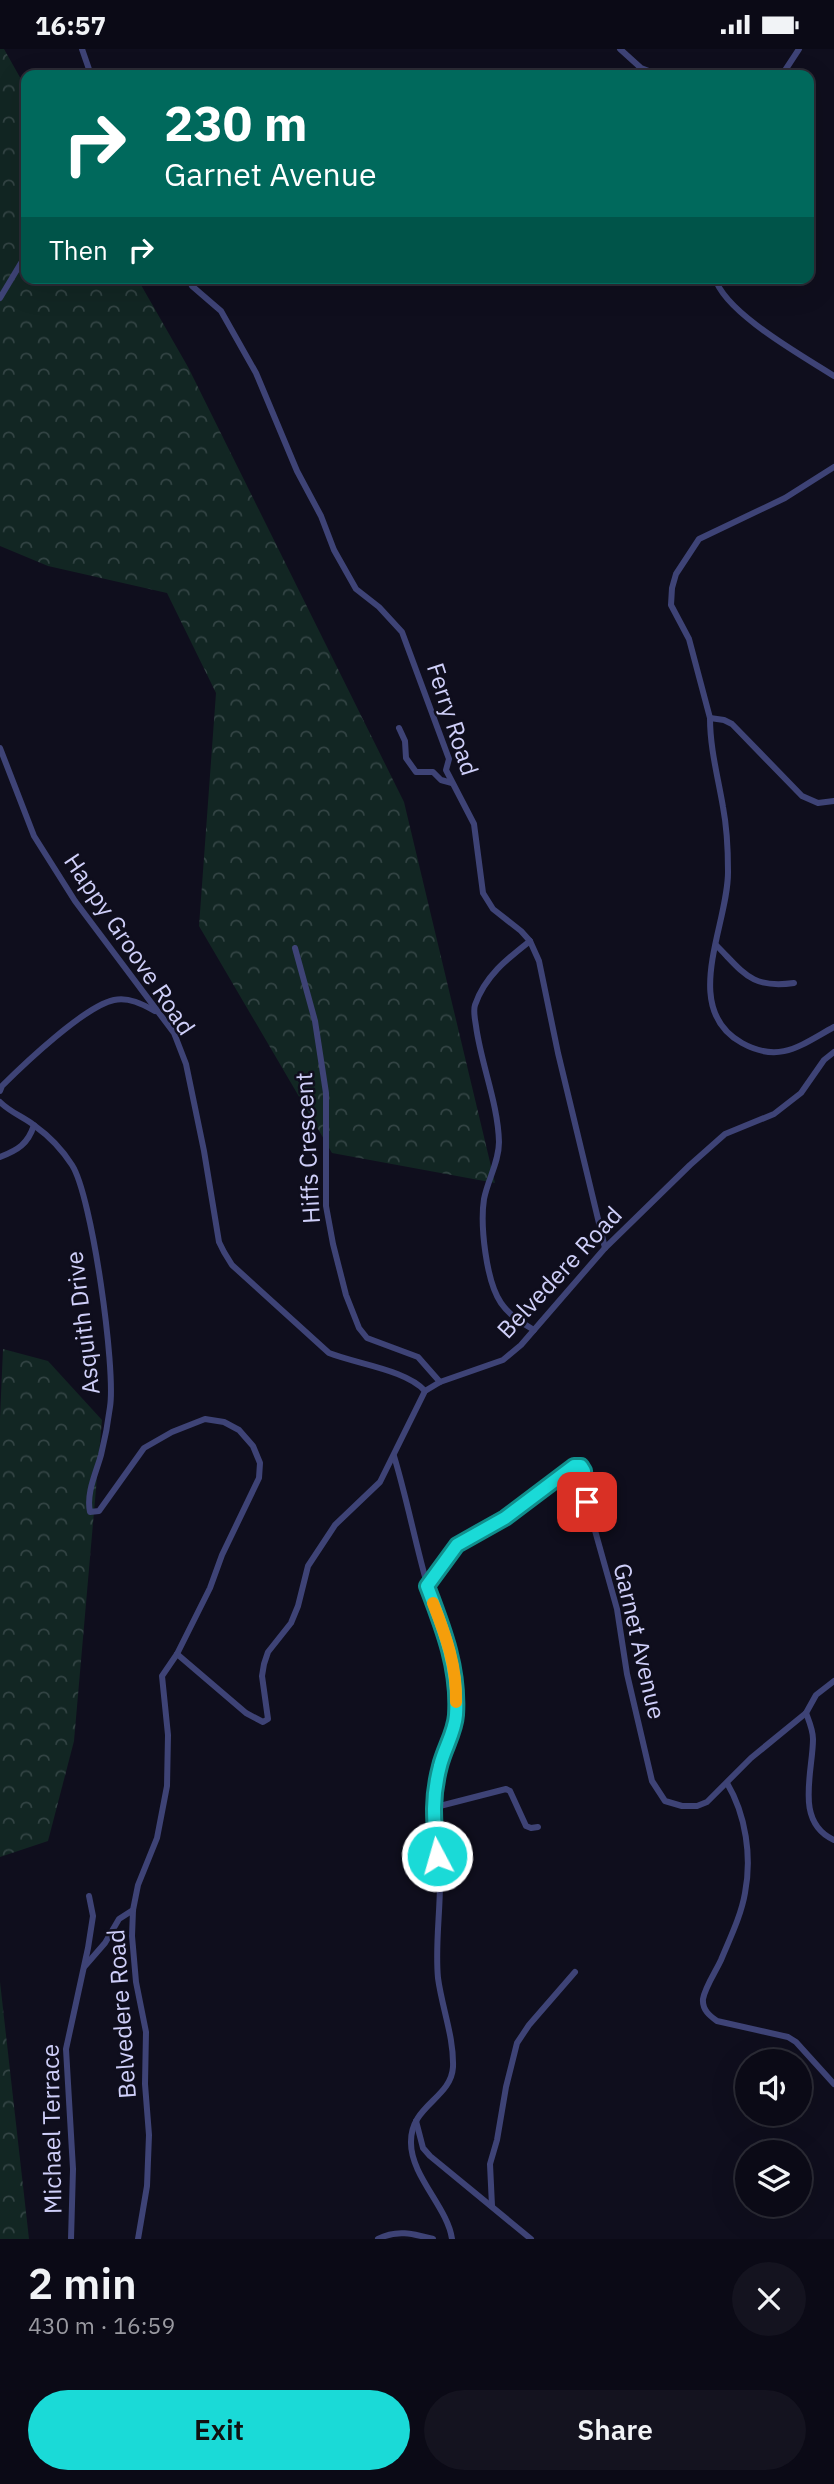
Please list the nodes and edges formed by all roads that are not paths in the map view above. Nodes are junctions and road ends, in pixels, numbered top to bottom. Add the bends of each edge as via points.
1 (82, 49) edge
2 (620, 49) edge
3 (799, 49) edge
4 (89, 70) edge
5 (646, 70) edge
6 (785, 70) edge
7 (21, 263) edge
8 (191, 284) edge
9 (717, 284) edge
10 (0, 298) edge
11 (834, 376) edge
12 (834, 467) edge
13 (709, 718) junction
14 (399, 728) dead end
15 (0, 748) edge
16 (452, 783) junction
17 (834, 801) edge
18 (530, 941) junction
19 (716, 945) junction
20 (295, 948) dead end
21 (794, 983) dead end
22 (159, 1014) junction
23 (834, 1027) edge
24 (834, 1052) edge
25 (0, 1091) edge
26 (0, 1102) edge
27 (34, 1125) junction
28 (0, 1157) edge
29 (605, 1248) junction
30 (534, 1330) junction
31 (440, 1382) junction
32 (425, 1391) junction
33 (394, 1455) junction
34 (427, 1586) junction
35 (177, 1654) junction
36 (834, 1681) edge
37 (806, 1713) junction
38 (727, 1783) junction
39 (432, 1808) junction
40 (538, 1827) dead end
41 (834, 1840) edge
42 (89, 1896) dead end
43 (133, 1910) junction
44 (82, 1971) junction
45 (575, 1972) dead end
46 (834, 2084) edge
47 (416, 2118) junction
48 (492, 2206) junction
49 (71, 2239) edge
50 (138, 2239) edge
51 (378, 2239) edge
52 (433, 2239) edge
53 (452, 2239) edge
54 (531, 2239) edge

1 - 4 street
2 - 5 street
3 - 6 street
7 - 10 street
8 - 16 street, Ferry Road via 221,311 256,373 297,471 356,589 402,632 449,759 446,770
9 - 11 street via 745,317
12 - 13 street via 785,498 699,539 676,575 671,605 689,639
13 - 17 street via 732,725 802,796 818,803
13 - 19 street via 724,810 729,881
14 - 16 street via 406,758 416,772 433,772
15 - 22 street, Happy Groove Road via 34,836 75,901
16 - 18 street, Ferry Road via 474,824 483,893 493,909
18 - 29 street, Ferry Road via 539,961
18 - 30 street via 486,981 474,1008 499,1141 484,1198 482,1235 487,1263 500,1301 514,1318
19 - 21 street via 756,982 773,986
19 - 23 street via 709,997 722,1026 737,1040 755,1050 778,1052 804,1046
20 - 31 street, Hiffs Crescent via 317,1033 326,1093 326,1206 346,1295 366,1338 418,1357
22 - 25 street via 136,1001 114,1000 98,1007 33,1056
22 - 32 street, Happy Groove Road via 174,1033 186,1064 219,1242 232,1265 329,1353 410,1377
24 - 29 street, Belvedere Road via 801,1093 774,1114 725,1134
26 - 27 street, Asquith Drive
27 - 28 street via 29,1140
27 - 35 street, Asquith Drive via 61,1150 79,1179 108,1341 111,1405 90,1512 99,1511 144,1448 205,1419 239,1430 260,1463 259,1478
29 - 30 street, Belvedere Road
30 - 31 street, Belvedere Road via 503,1360
31 - 32 street, Belvedere Road
32 - 33 street
33 - 34 street
33 - 35 street via 380,1482 335,1525 308,1566 295,1614 264,1664 268,1719 263,1722 246,1713
34 - 38 street, Garnet Avenue via 457,1545 505,1518 574,1466 581,1466 617,1609 652,1781 665,1801 682,1806 707,1802
34 - 39 street via 449,1645 457,1684 456,1718
35 - 43 street, Belvedere Road via 162,1676 167,1786 157,1838
36 - 37 street, Garnet Avenue via 816,1695
37 - 38 street, Garnet Avenue
37 - 41 street via 813,1737 809,1807 820,1831
38 - 46 street via 748,1847 746,1891 706,1992 704,2008 717,2021 788,2036
39 - 40 street via 506,1789 526,1826
39 - 47 street via 440,1880 438,1974 453,2071 449,2083
42 - 44 street, Michael Terrace via 93,1916
43 - 44 street via 119,1919
43 - 50 street, Belvedere Road via 136,1982 146,2032 149,2135 148,2186
44 - 49 street, Michael Terrace via 66,2049 74,2169
45 - 48 street via 517,2043 490,2164
47 - 48 street via 420,2140 430,2156
47 - 53 street via 410,2145
48 - 54 street
51 - 52 street via 405,2233

